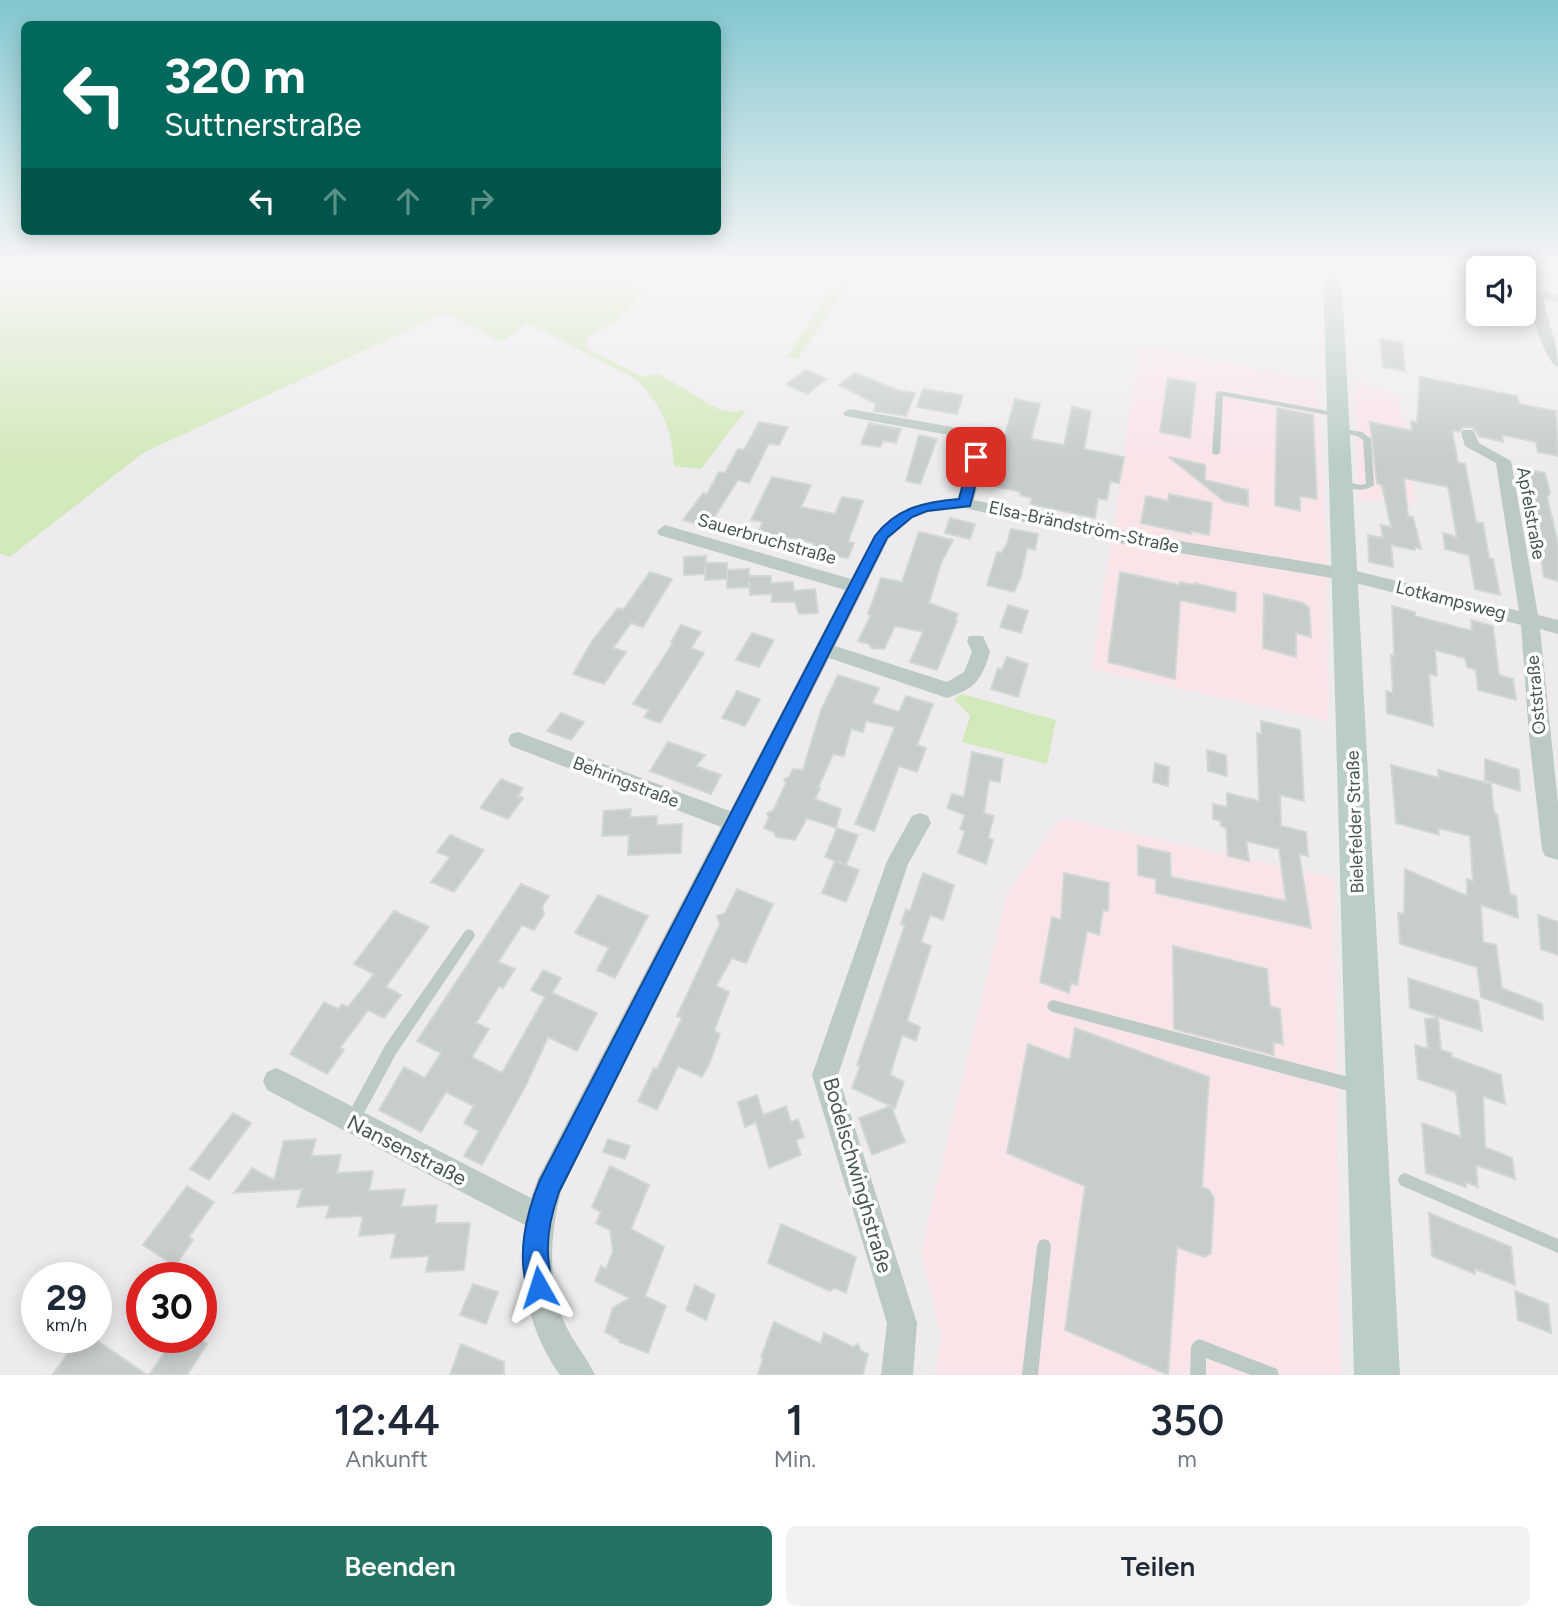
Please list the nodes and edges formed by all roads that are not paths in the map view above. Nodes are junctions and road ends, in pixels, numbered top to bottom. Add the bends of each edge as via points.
1 (1335, 332) edge
2 (1546, 332) edge
3 (1558, 363) edge
4 (850, 413) dead end
5 (1339, 422) junction
6 (1468, 433) dead end
7 (1216, 453) dead end
8 (965, 503) junction
9 (665, 531) dead end
10 (1344, 574) junction
11 (857, 587) junction
12 (1530, 620) junction
13 (1558, 627) edge
14 (976, 641) dead end
15 (825, 650) junction
16 (518, 740) dead end
17 (735, 823) junction
18 (920, 823) dead end
19 (1558, 850) edge
20 (469, 935) dead end
21 (1053, 1006) dead end
22 (276, 1082) dead end
23 (1367, 1088) junction
24 (351, 1121) junction
25 (1405, 1180) dead end
26 (539, 1217) junction
27 (1044, 1245) dead end
28 (1558, 1246) edge
29 (579, 1375) edge
30 (897, 1375) edge
31 (1030, 1375) edge
32 (1198, 1375) edge
33 (1271, 1375) edge
34 (1377, 1375) edge

1 - 5 street, Bielefelder Straße
2 - 3 street
4 - 8 street via 958,432 974,439 978,450
5 - 7 lane via 1220,393
5 - 10 street, Bielefelder Straße
6 - 12 street, Apfelstraße via 1472,446 1503,461
8 - 10 street, Elsa-Brändström-Straße via 1101,534
8 - 11 street, Elsa-Brändström-Straße via 926,507 893,524 882,536
9 - 11 street, Sauerbruchstraße
10 - 12 street, Lotkampsweg
10 - 23 street, Bielefelder Straße
11 - 15 street, Elsa-Brändström-Straße
12 - 13 street, Lotkampsweg
12 - 19 street, Oststraße via 1539,736 1553,849
14 - 15 street via 981,652 973,677 947,690
15 - 17 street, Elsa-Brändström-Straße
16 - 17 street, Behringstraße
17 - 26 street, Elsa-Brändström-Straße via 548,1188
18 - 30 street, Bodelschwinghstraße via 898,861 825,1076 902,1323
20 - 24 lane via 391,1049
21 - 23 lane
22 - 24 street, Nansenstraße
23 - 34 street, Bielefelder Straße
24 - 26 street, Nansenstraße
25 - 28 lane
26 - 29 street, Elsa-Brändström-Straße via 539,1287 549,1323
27 - 31 lane
32 - 33 lane via 1199,1347

